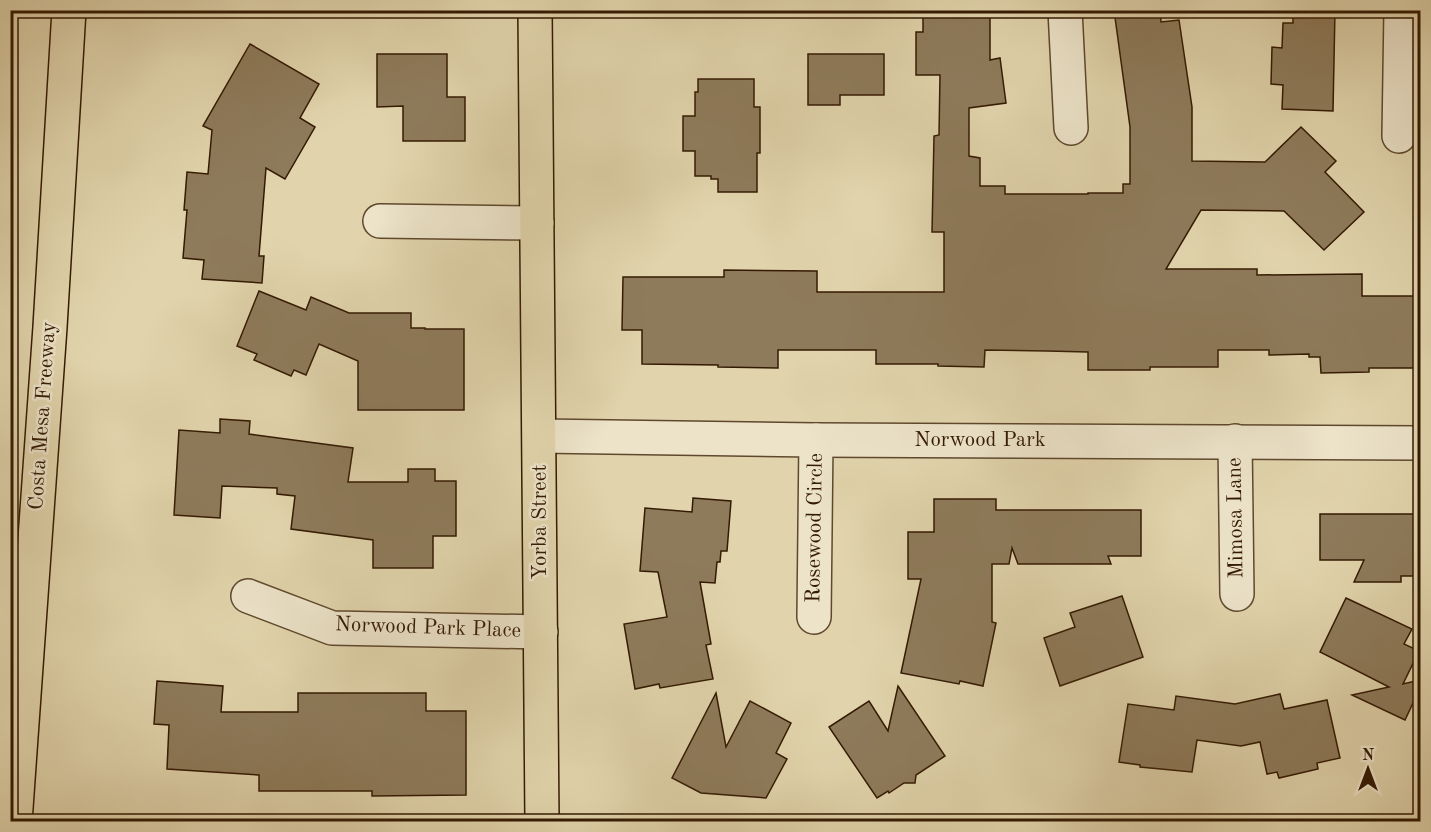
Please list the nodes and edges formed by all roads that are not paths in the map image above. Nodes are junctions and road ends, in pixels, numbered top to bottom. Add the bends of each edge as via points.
1 (69, 10) edge
2 (535, 10) edge
3 (1065, 10) edge
4 (1401, 10) edge
5 (1071, 128) dead end
6 (1399, 136) dead end
7 (380, 220) dead end
8 (537, 223) junction
9 (540, 436) junction
10 (816, 440) junction
11 (1235, 441) junction
12 (1420, 443) edge
13 (1237, 594) dead end
14 (248, 596) dead end
15 (814, 617) dead end
16 (541, 632) junction
17 (15, 822) edge
18 (543, 822) edge

1 - 17 main road, Costa Mesa Freeway
2 - 8 main road, Yorba Street
3 - 5 street
4 - 6 street
7 - 8 street
8 - 9 main road, Yorba Street
9 - 10 street, Norwood Park
9 - 16 main road, Yorba Street
10 - 11 street, Norwood Park
10 - 15 street, Rosewood Circle
11 - 12 street, Norwood Park
11 - 13 street, Mimosa Lane
14 - 16 street, Norwood Park Place via 332,628
16 - 18 main road, Yorba Street

